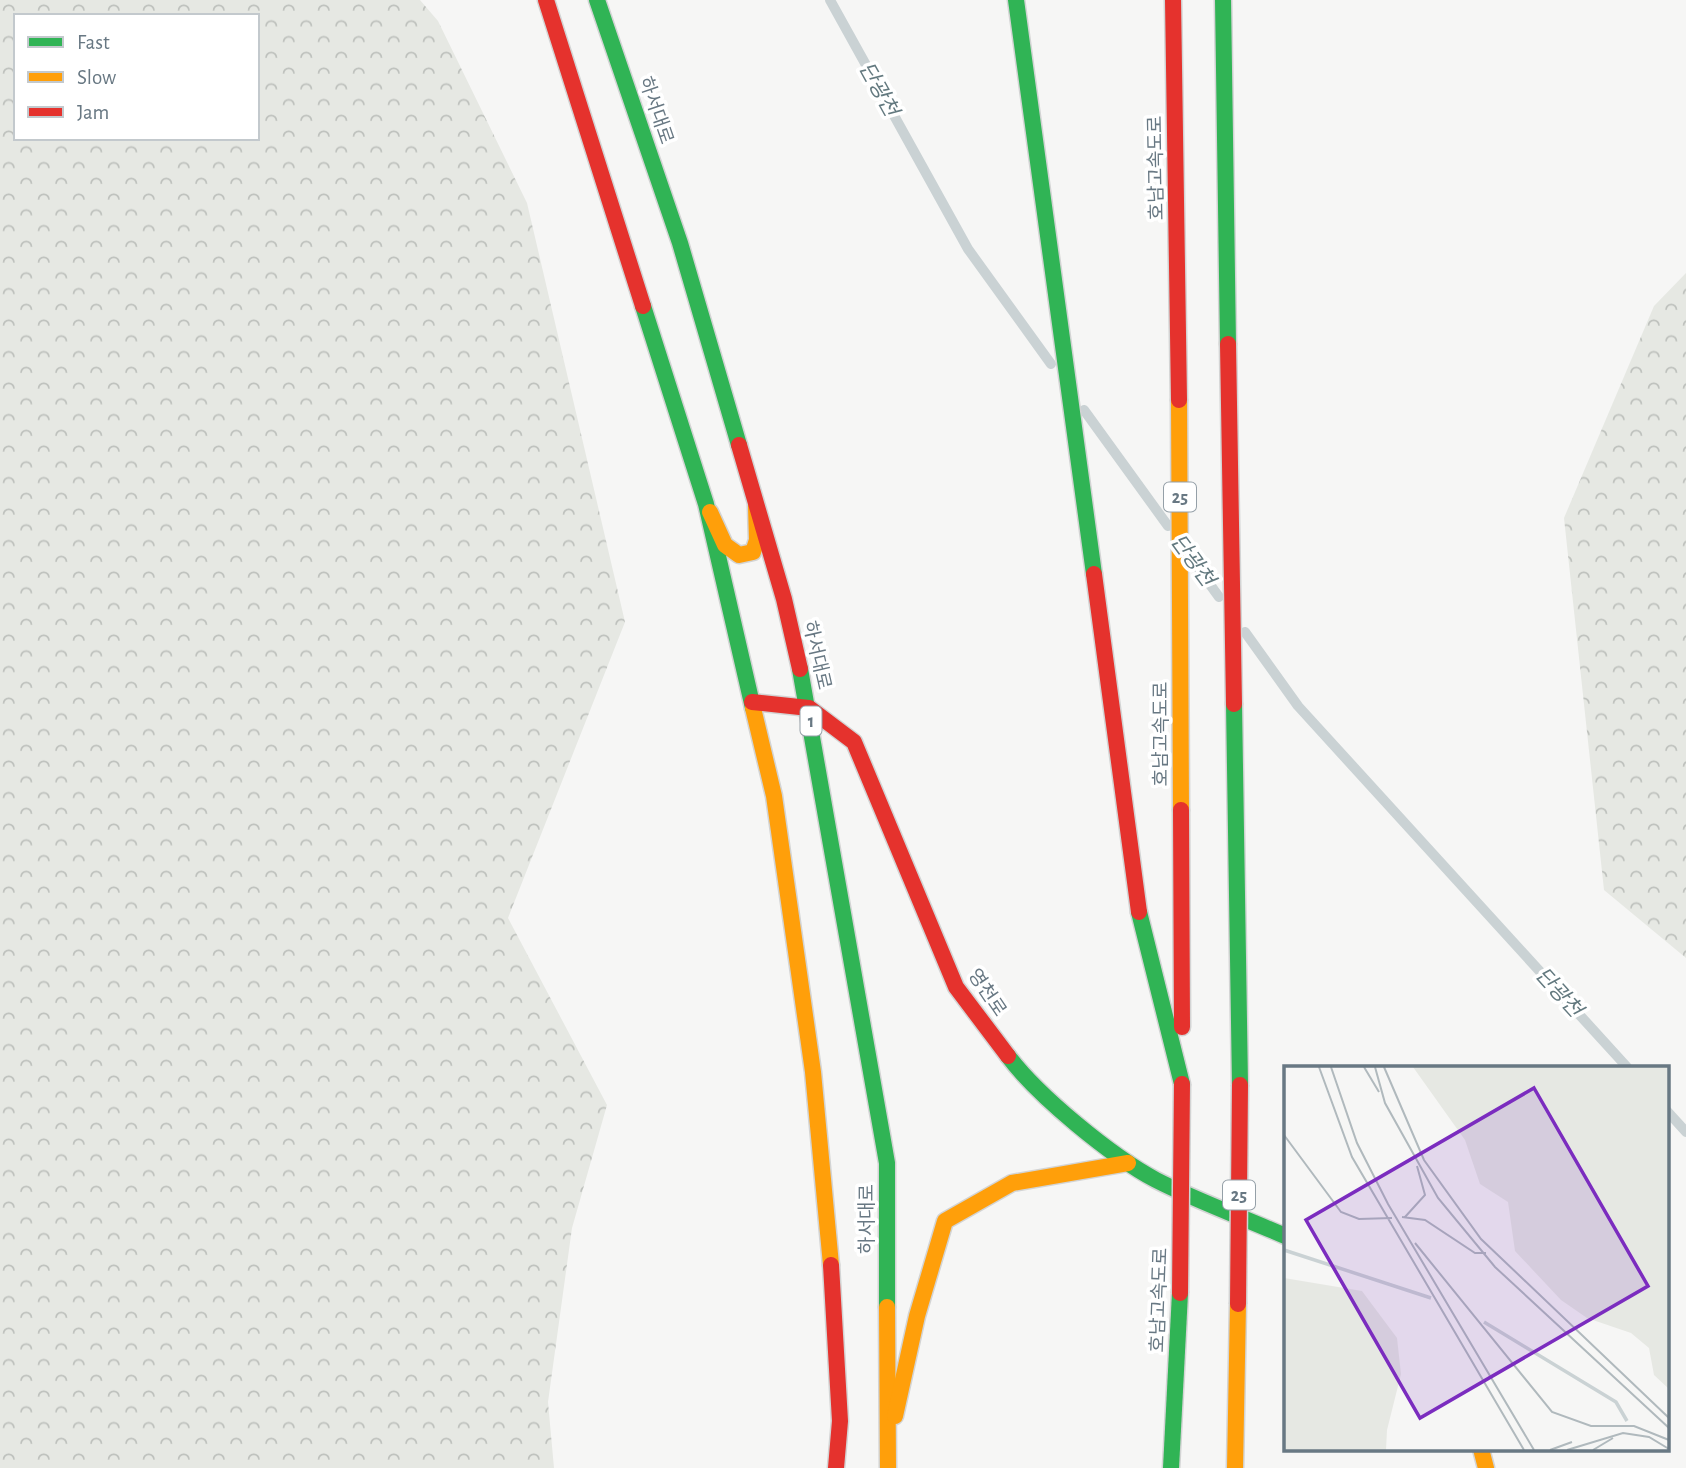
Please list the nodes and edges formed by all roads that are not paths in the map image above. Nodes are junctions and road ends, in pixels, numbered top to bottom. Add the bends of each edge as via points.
1 (546, 0) edge
2 (597, 0) edge
3 (1016, 0) edge
4 (1173, 0) edge
5 (1223, 0) edge
6 (706, 504) junction
7 (756, 506) junction
8 (752, 702) junction
9 (808, 708) junction
10 (1182, 1084) junction
11 (1128, 1163) junction
12 (1284, 1236) edge
13 (888, 1449) junction
14 (1481, 1450) edge
15 (836, 1468) edge
16 (888, 1468) edge
17 (1171, 1468) edge
18 (1235, 1468) edge
19 (1486, 1468) edge

1 - 6 main road, 하서대로
2 - 7 main road, 하서대로 / 1 via 680,243
3 - 10 main road, 25 via 1140,918
4 - 10 main road, 호남고속도로 / 25
5 - 18 main road, 25, bridge via 1240,1085
6 - 7 main road via 725,545 739,555 753,552
6 - 8 main road, 하서대로
7 - 9 main road, 하서대로 / 1
8 - 9 main road
8 - 15 main road, 하서대로 via 774,796 813,1072 828,1220 839,1408
9 - 11 main road, 영천로 via 853,742 956,987 1027,1081
9 - 13 main road, 하서대로 / 1 via 887,1163
10 - 17 main road, 호남고속도로 / 25, bridge via 1180,1293
11 - 12 main road, 영천로
11 - 13 main road via 1012,1183 945,1221 917,1316
13 - 16 main road, 하서대로 / 1
14 - 19 main road

